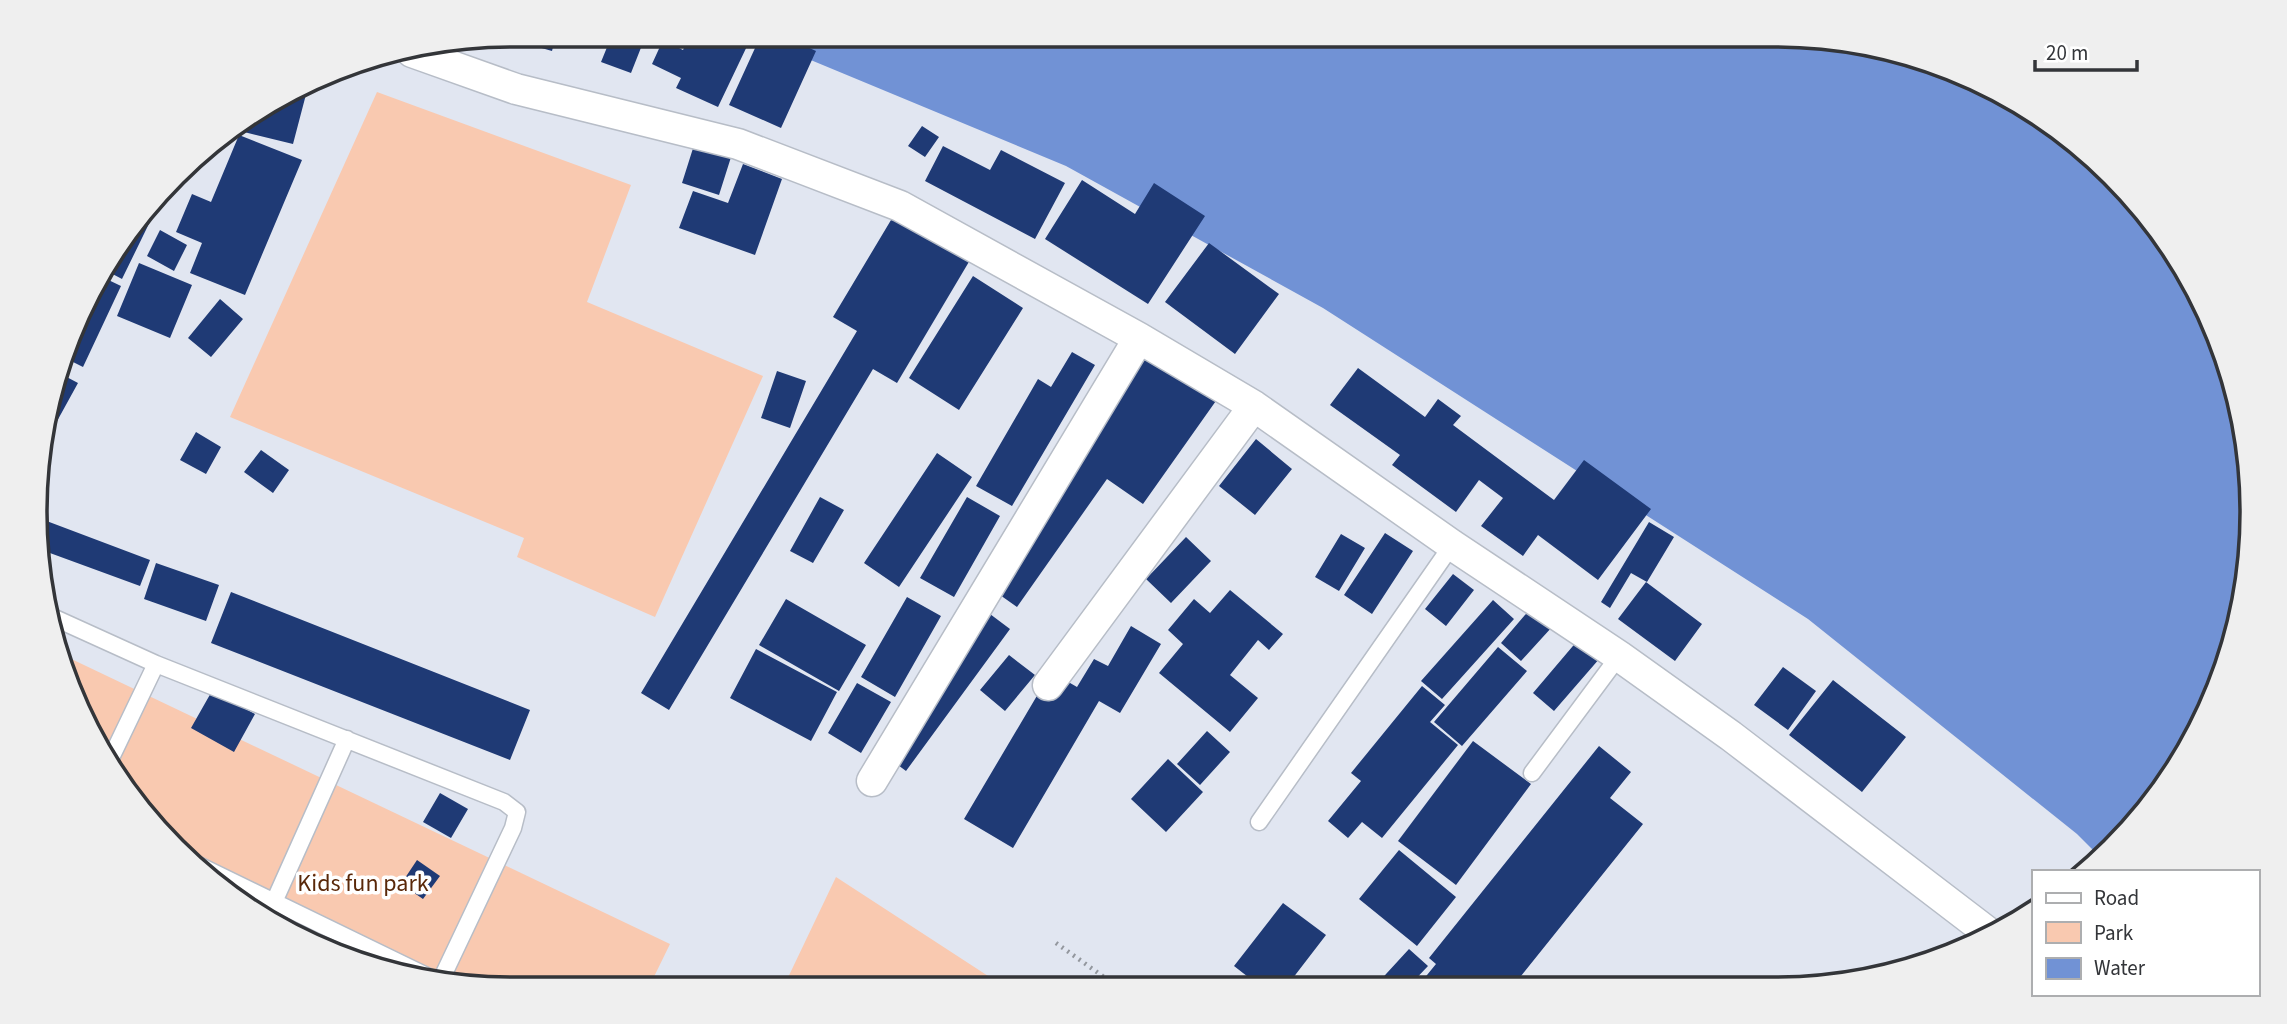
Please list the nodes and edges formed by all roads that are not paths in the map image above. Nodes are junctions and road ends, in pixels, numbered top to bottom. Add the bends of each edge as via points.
1 (423, 56) edge
2 (1139, 338) junction
3 (1254, 406) junction
4 (1452, 545) junction
5 (60, 621) edge
6 (1619, 656) junction
7 (156, 664) junction
8 (1048, 685) dead end
9 (347, 739) junction
10 (114, 750) edge
11 (1532, 774) dead end
12 (872, 781) dead end
13 (1259, 822) dead end
14 (226, 879) edge
15 (274, 902) junction
16 (1976, 931) edge
17 (399, 963) edge
18 (444, 972) edge

1 - 2 street via 516,89 738,144 900,206
2 - 3 street
2 - 12 street
3 - 4 street
3 - 8 street
4 - 6 street
4 - 13 lane
5 - 7 lane
6 - 11 lane
6 - 16 street via 1731,736
7 - 9 lane
7 - 10 lane
9 - 15 lane
9 - 18 lane via 504,802 517,812
14 - 15 lane
15 - 17 lane

